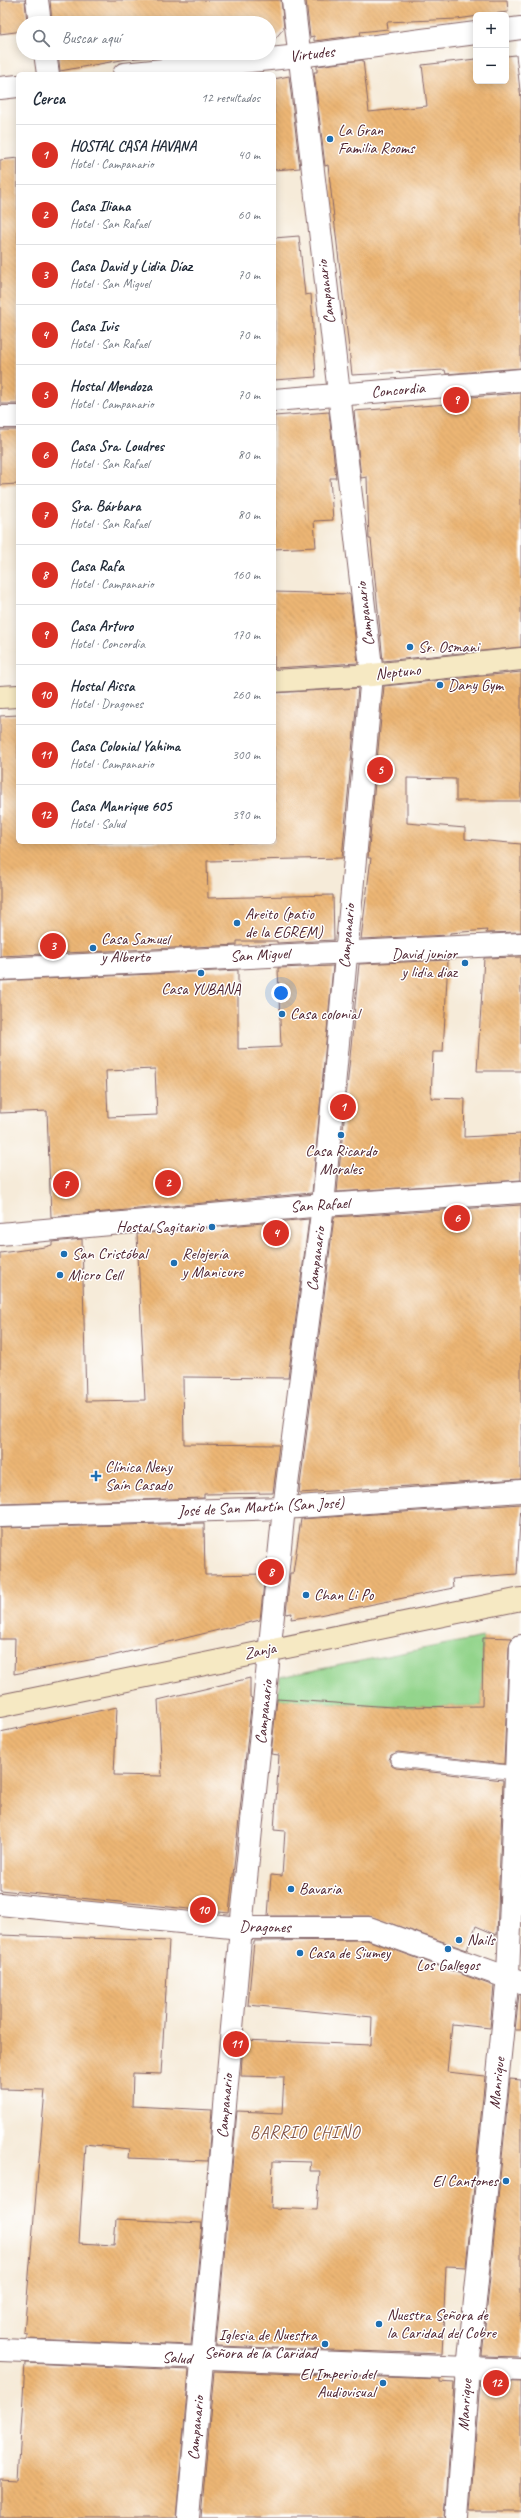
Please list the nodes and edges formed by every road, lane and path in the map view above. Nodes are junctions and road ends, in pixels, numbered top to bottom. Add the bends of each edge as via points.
1 (37, 0) edge
2 (293, 0) edge
3 (39, 16) edge
4 (521, 28) edge
5 (509, 30) edge
6 (473, 33) edge
7 (299, 56) junction
8 (276, 58) edge
9 (46, 60) edge
10 (260, 60) edge
11 (48, 72) edge
12 (143, 72) edge
13 (16, 86) edge
14 (0, 88) edge
15 (521, 380) edge
16 (338, 395) junction
17 (276, 400) edge
18 (16, 417) edge
19 (0, 418) edge
20 (521, 660) edge
21 (372, 675) junction
22 (276, 680) edge
23 (16, 696) edge
24 (0, 697) edge
25 (521, 944) edge
26 (345, 951) junction
27 (0, 969) edge
28 (521, 1192) edge
29 (323, 1205) junction
30 (0, 1234) edge
31 (521, 1491) edge
32 (284, 1508) junction
33 (0, 1516) edge
34 (521, 1599) edge
35 (521, 1646) edge
36 (270, 1649) junction
37 (0, 1706) edge
38 (397, 1760) dead end
39 (518, 1764) edge
40 (0, 1904) edge
41 (241, 1928) junction
42 (514, 1979) edge
43 (0, 2350) edge
44 (202, 2359) junction
45 (468, 2369) junction
46 (521, 2370) edge
47 (188, 2518) edge
48 (457, 2518) edge

1 - 3 street
2 - 7 street, Campanario
4 - 5 street
6 - 7 street, Virtudes
7 - 8 street, Virtudes
7 - 16 street, Campanario
9 - 11 street
10 - 12 street, Virtudes
13 - 14 street
15 - 16 street, Concordia
16 - 17 street, Concordia
16 - 21 street, Campanario
18 - 19 street
20 - 21 main road, Neptuno
21 - 22 main road, Neptuno
21 - 26 street, Campanario
23 - 24 main road
25 - 26 street, San Miguel
26 - 27 street, San Miguel
26 - 29 street, Campanario
28 - 29 street, San Rafael
29 - 30 street, San Rafael
29 - 32 street, Campanario
31 - 32 street, José de San Martín (San José)
32 - 33 street, José de San Martín (San José)
32 - 36 street, Campanario
34 - 36 main road, Zanja
35 - 39 street, Manrique
36 - 37 main road, Zanja
36 - 41 street, Campanario
38 - 39 lane
39 - 42 street, Manrique
40 - 41 street, Dragones
41 - 42 street, Dragones via 369,1928
41 - 44 street, Campanario
42 - 45 street, Manrique
43 - 44 street, Salud
44 - 45 street, Salud
44 - 47 street, Campanario
45 - 46 street, Salud
45 - 48 street, Manrique

